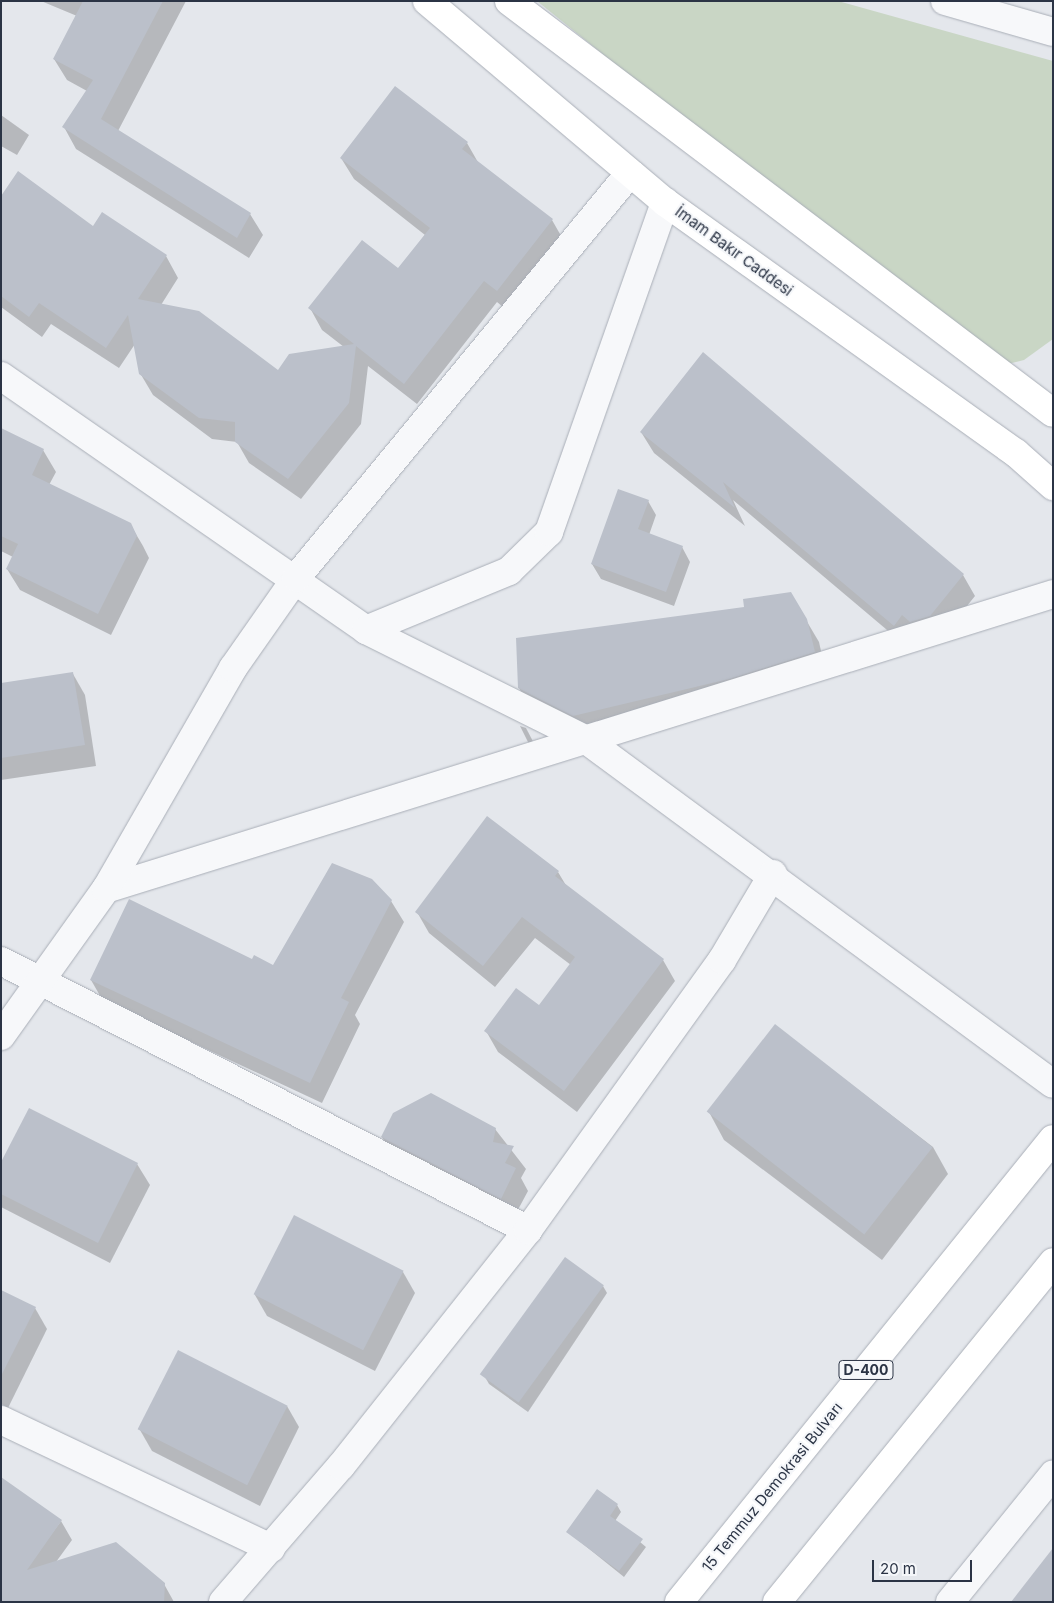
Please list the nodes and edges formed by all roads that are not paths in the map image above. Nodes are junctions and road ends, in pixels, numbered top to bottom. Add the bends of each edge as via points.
1 (427, 1) edge
2 (509, 1) edge
3 (945, 1) edge
4 (1053, 32) edge
5 (630, 173) junction
6 (665, 202) junction
7 (1, 376) edge
8 (1050, 403) edge
9 (1053, 486) edge
10 (296, 578) junction
11 (1053, 594) edge
12 (366, 630) junction
13 (585, 739) junction
14 (773, 874) junction
15 (106, 889) junction
16 (1, 961) edge
17 (39, 981) junction
18 (1, 1036) edge
19 (1053, 1084) edge
20 (1053, 1139) edge
21 (528, 1230) junction
22 (1053, 1262) edge
23 (1, 1420) edge
24 (1053, 1475) edge
25 (271, 1548) junction
26 (224, 1602) edge
27 (679, 1602) edge
28 (777, 1602) edge
29 (950, 1602) edge

1 - 5 main road, İmam Bakır Caddesi
2 - 8 main road
3 - 4 street
5 - 6 main road, İmam Bakır Caddesi
5 - 10 street
6 - 9 main road, İmam Bakır Caddesi via 1016,453
6 - 12 street via 549,532 509,570
7 - 10 street
10 - 12 street
10 - 15 street via 233,668
11 - 13 street
12 - 13 street
13 - 14 street
13 - 15 street
14 - 19 street
14 - 21 street via 722,960
15 - 17 street
16 - 17 street
17 - 18 street
17 - 21 street
20 - 27 main road, 15 Temmuz Demokrasi Bulvarı / D-400
21 - 25 street
22 - 28 main road
23 - 25 street
24 - 29 street
25 - 26 street

